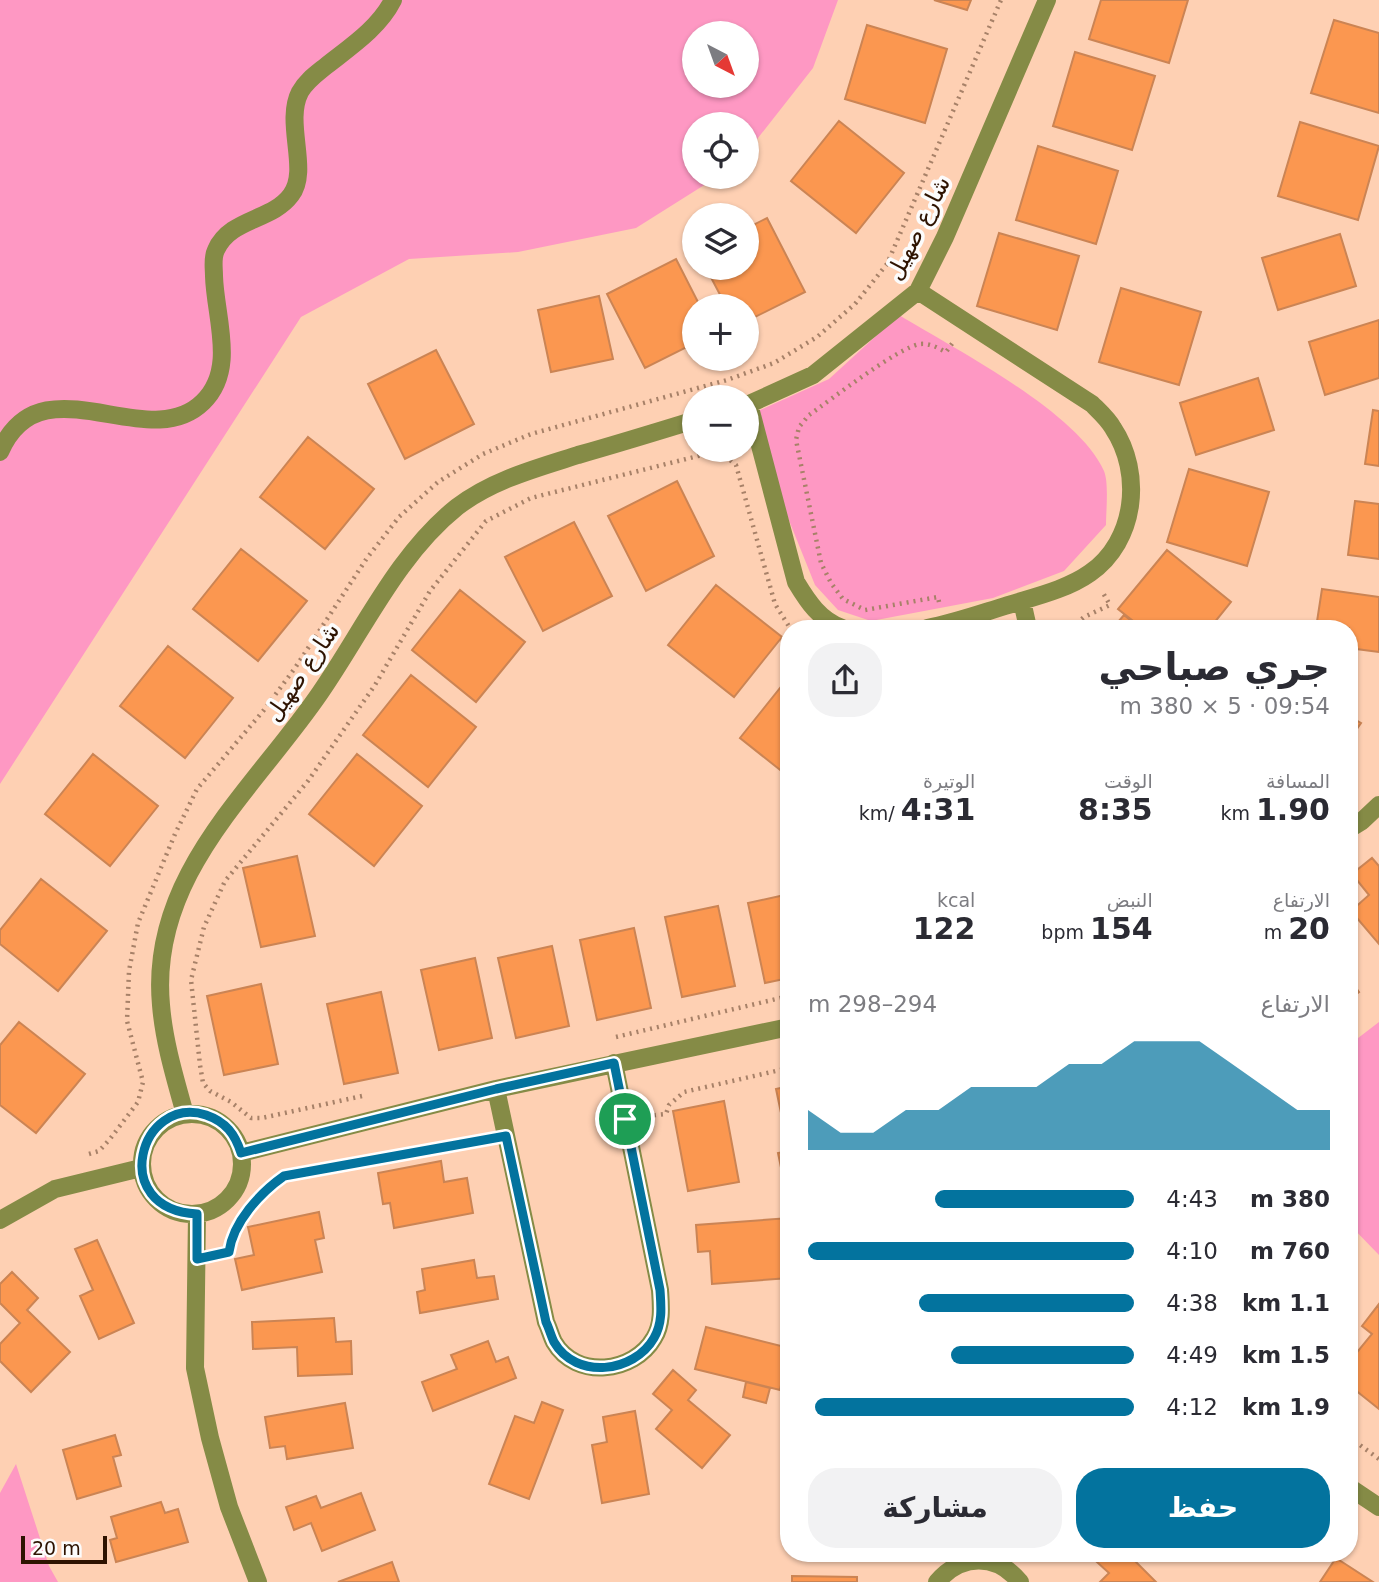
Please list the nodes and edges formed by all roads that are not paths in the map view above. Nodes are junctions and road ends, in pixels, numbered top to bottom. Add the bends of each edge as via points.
1 (393, 0) edge
2 (1047, 0) edge
3 (918, 291) junction
4 (759, 399) edge
5 (682, 424) edge
6 (759, 445) edge
7 (0, 452) edge
8 (1022, 601) junction
9 (826, 620) edge
10 (959, 620) edge
11 (1026, 620) edge
12 (1379, 805) edge
13 (1358, 823) edge
14 (780, 1029) edge
15 (614, 1063) junction
16 (496, 1089) junction
17 (185, 1114) junction
18 (241, 1153) junction
19 (141, 1168) junction
20 (197, 1214) junction
21 (0, 1220) edge
22 (1358, 1493) edge
23 (1379, 1507) edge
24 (965, 1562) edge
25 (1005, 1562) edge
26 (258, 1582) edge
27 (937, 1582) edge
28 (1020, 1582) edge

1 - 7 street via 377,24 300,92 294,108 298,180 294,193 274,211 235,228 214,253 223,361 213,391 189,413 158,420 49,409 22,422
2 - 3 street, شارع صهيل
3 - 4 street, شارع صهيل via 813,375
3 - 8 street via 1092,404 1113,427 1127,456 1132,488 1128,519 1115,549 1091,573
5 - 17 street, شارع صهيل via 500,482 459,506 422,538 321,692 201,849 176,898 163,952 161,1004
6 - 9 street via 796,582
8 - 10 street
8 - 11 street
12 - 13 street
14 - 15 street
15 - 16 street
15 - 16 street via 660,1290 661,1315 655,1337 639,1355 618,1367 595,1368 572,1360 555,1344 546,1322
16 - 18 street
17 - 18 street via 200,1113 227,1126
17 - 19 street via 170,1118 152,1133 142,1153
18 - 20 street via 242,1170 228,1200
19 - 20 street via 145,1184 160,1203 181,1213
19 - 21 street via 55,1189
20 - 26 street via 195,1368 229,1507
22 - 23 street
24 - 27 street via 949,1569
25 - 28 street

